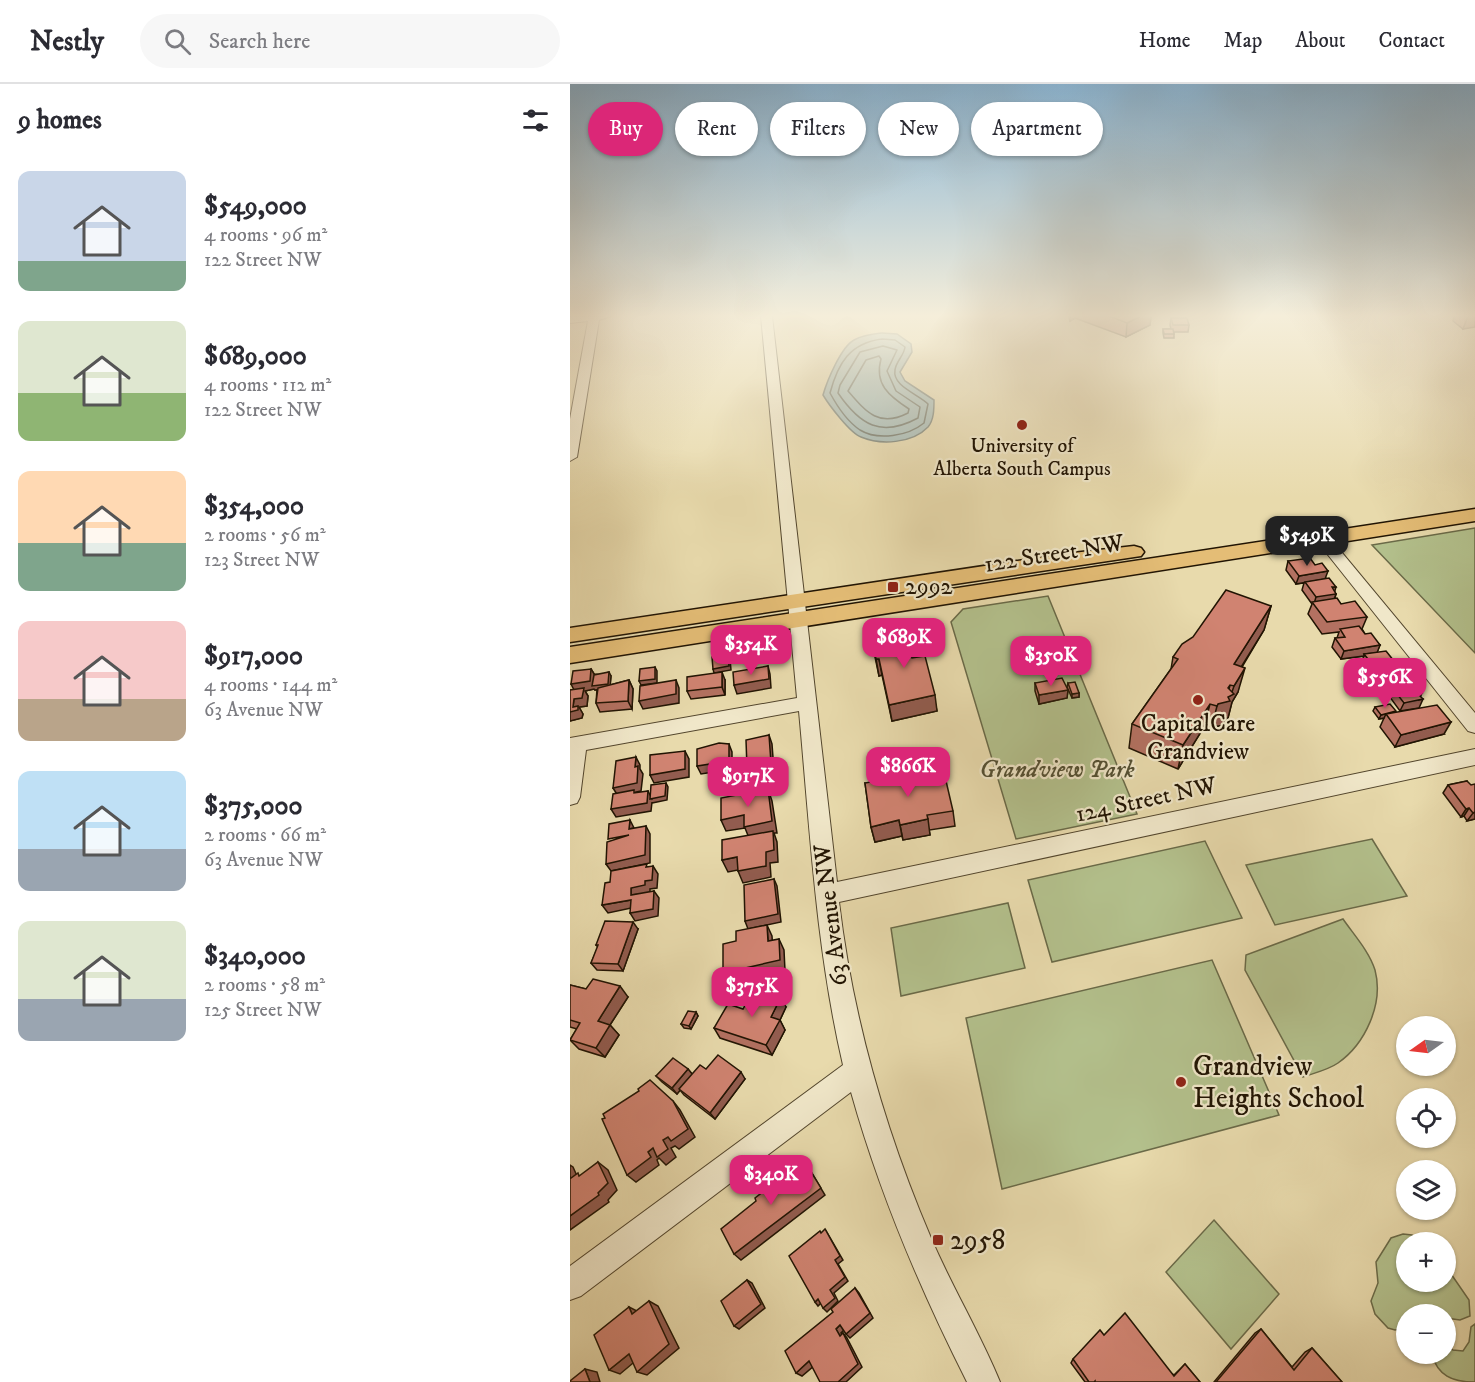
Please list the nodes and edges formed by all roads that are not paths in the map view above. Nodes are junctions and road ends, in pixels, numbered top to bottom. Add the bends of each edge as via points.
1 (587, 377) edge
2 (773, 377) edge
3 (570, 457) edge
4 (1475, 504) edge
5 (1475, 515) edge
6 (1318, 534) junction
7 (799, 610) junction
8 (570, 635) edge
9 (570, 655) edge
10 (807, 703) junction
11 (1475, 726) edge
12 (574, 744) edge
13 (1475, 757) edge
14 (570, 797) edge
15 (828, 894) junction
16 (858, 1070) junction
17 (570, 1285) edge
18 (984, 1382) edge

1 - 3 street
2 - 7 street, 63 Avenue NW
4 - 6 main road, 122 Street NW
5 - 6 main road, 122 Street NW
6 - 7 main road, 122 Street NW
6 - 7 main road, 122 Street NW via 1016,567 941,587
6 - 11 street
7 - 8 main road, 122 Street NW
7 - 9 main road, 122 Street NW
7 - 10 street, 63 Avenue NW
10 - 12 street
10 - 15 street, 63 Avenue NW
12 - 14 street
13 - 15 street, 124 Street NW
15 - 16 street, 63 Avenue NW via 837,976
16 - 17 street
16 - 18 street, 63 Avenue NW via 892,1179

